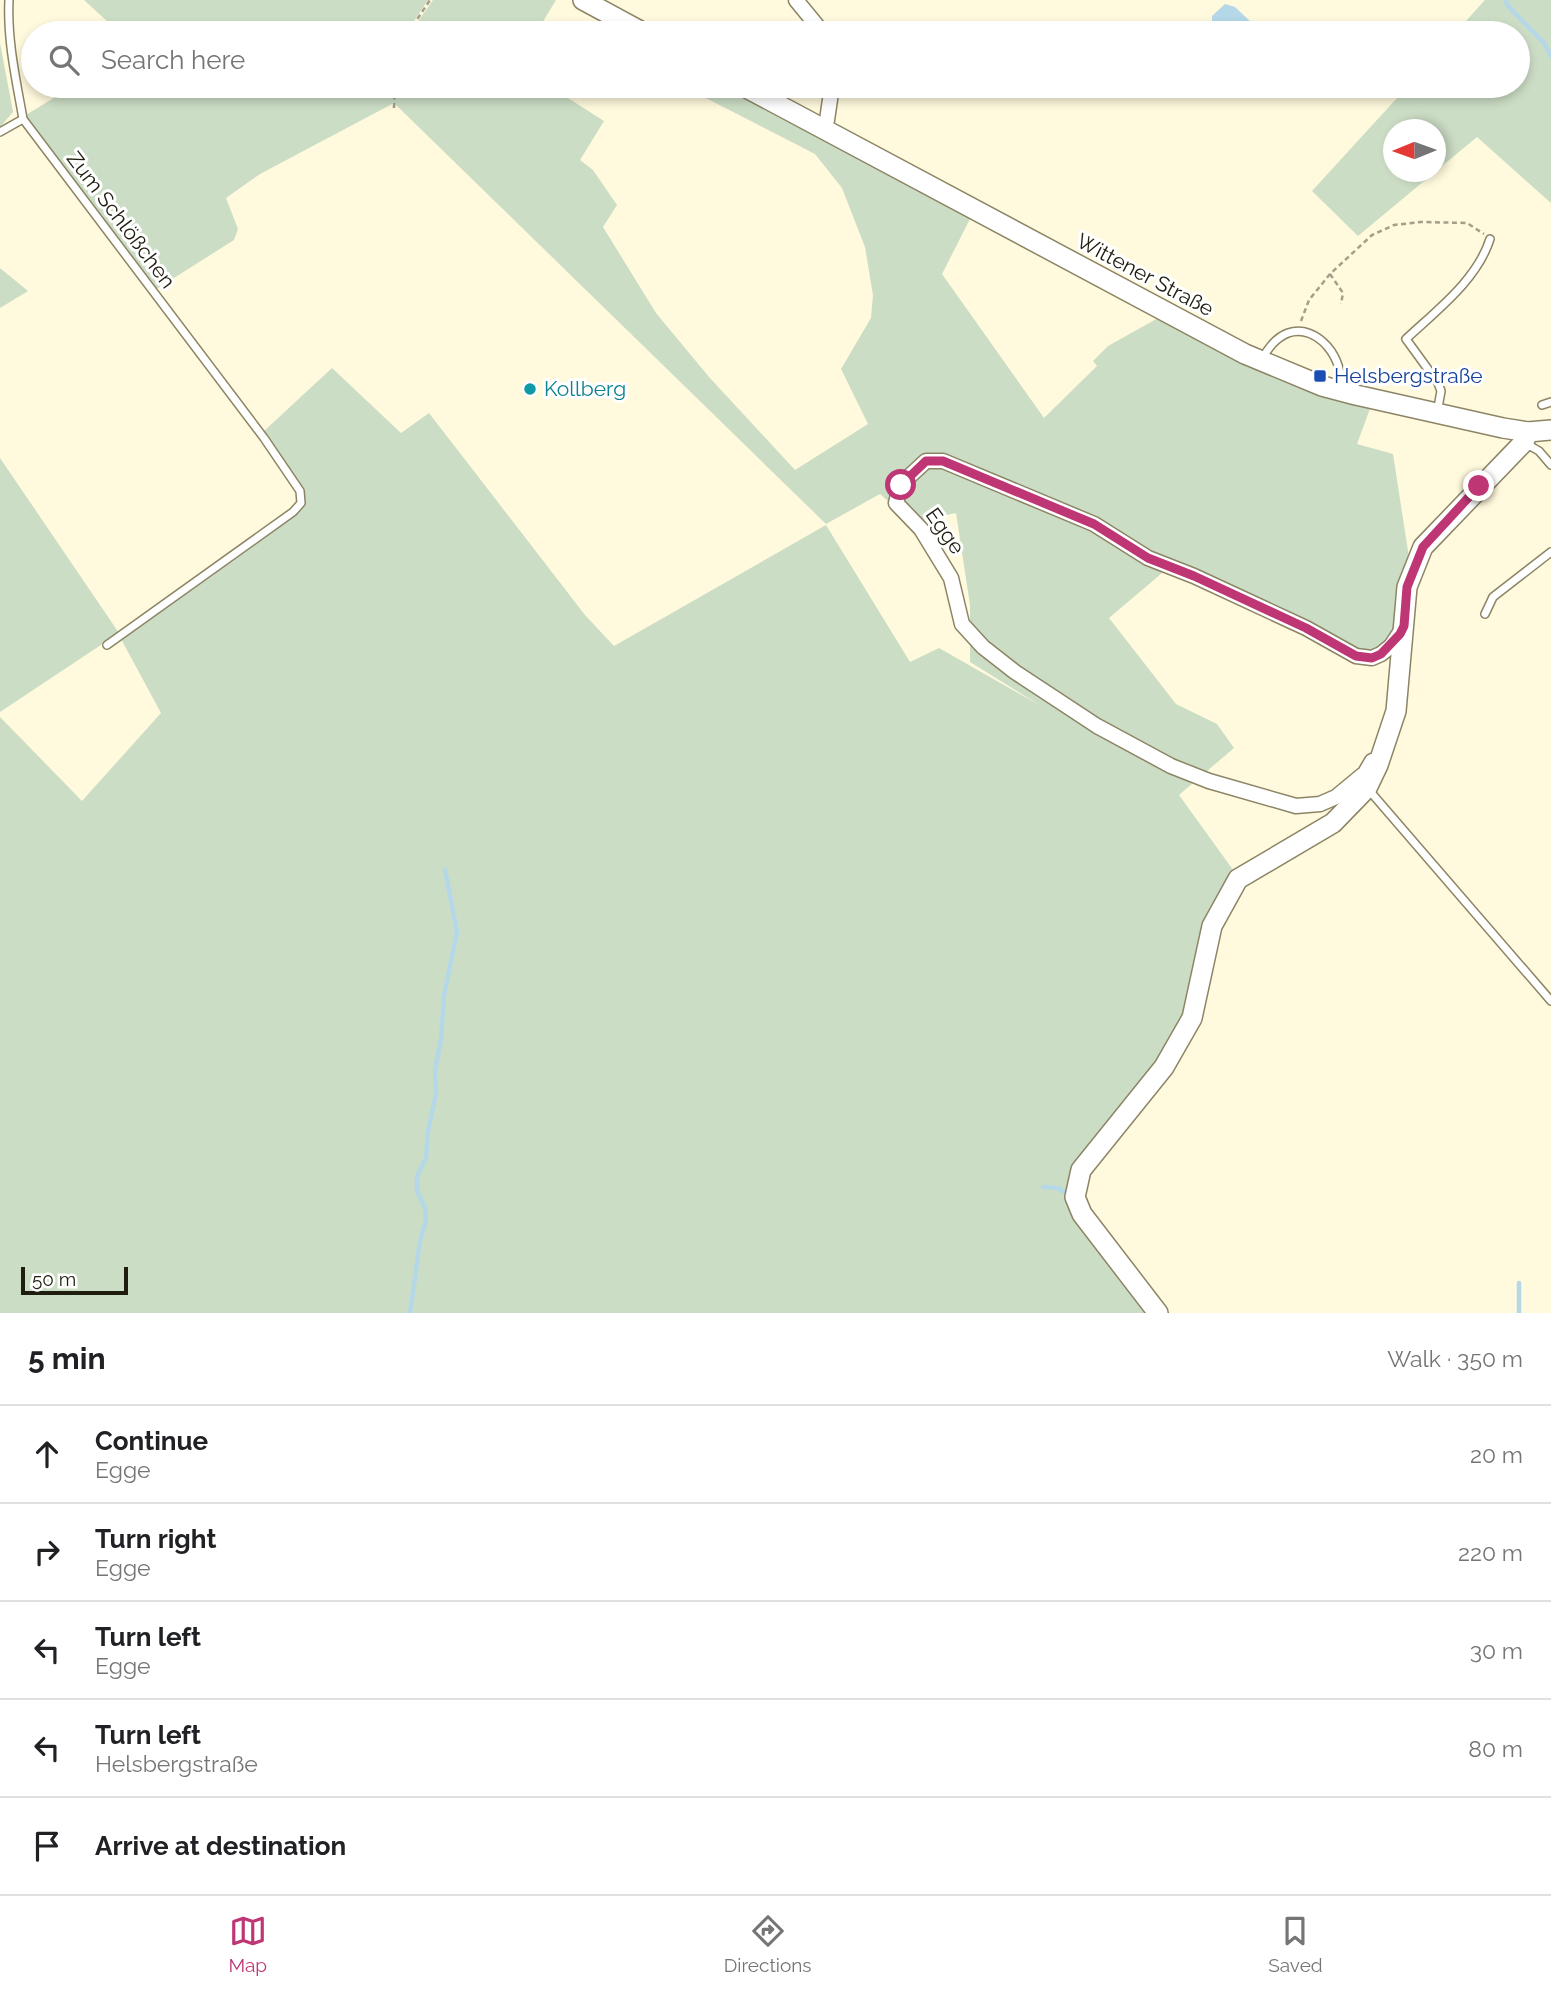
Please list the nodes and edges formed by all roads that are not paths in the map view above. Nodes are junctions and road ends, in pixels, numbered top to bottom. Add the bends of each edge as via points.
1 (9, 0) edge
2 (583, 0) edge
3 (796, 0) edge
4 (622, 21) edge
5 (813, 21) edge
6 (766, 98) edge
7 (830, 98) edge
8 (23, 119) junction
9 (823, 127) junction
10 (0, 132) edge
11 (1490, 239) road end
12 (1260, 361) junction
13 (1339, 390) junction
14 (1551, 402) edge
15 (1542, 405) dead end
16 (1437, 413) junction
17 (1551, 430) edge
18 (1526, 437) junction
19 (1551, 465) edge
20 (1551, 552) edge
21 (1485, 614) dead end
22 (1404, 626) junction
23 (107, 645) dead end
24 (1390, 733) junction
25 (1367, 788) junction
26 (1551, 1001) edge
27 (1158, 1313) edge

1 - 8 lane, Zum Schlößchen via 11,53
2 - 4 street
3 - 5 street
6 - 9 street, Wittener Straße
7 - 9 street
8 - 10 lane
8 - 23 lane, Zum Schlößchen via 300,491 301,503 293,512
9 - 12 street, Wittener Straße
11 - 16 lane via 1484,258 1448,300 1405,339 1438,383
12 - 13 street, Wittener Straße
12 - 13 lane via 1285,334 1311,334 1326,344 1336,361
13 - 16 street, Wittener Straße
14 - 15 lane
16 - 18 street, Wittener Straße
17 - 18 street, Wittener Straße
18 - 19 lane
18 - 22 street via 1423,547 1407,587
20 - 21 lane via 1493,597
22 - 24 street
22 - 24 street, Egge via 1381,654 1356,656 1306,628 1148,558 1094,524 943,461 926,461 901,485 896,503 939,556 951,578 962,624 983,647 1097,726 1171,765 1247,793 1308,806 1347,790 1365,773
24 - 25 street
25 - 26 lane
25 - 27 street via 1333,822 1238,879 1212,926 1192,1018 1164,1067 1081,1170 1075,1197 1082,1214

